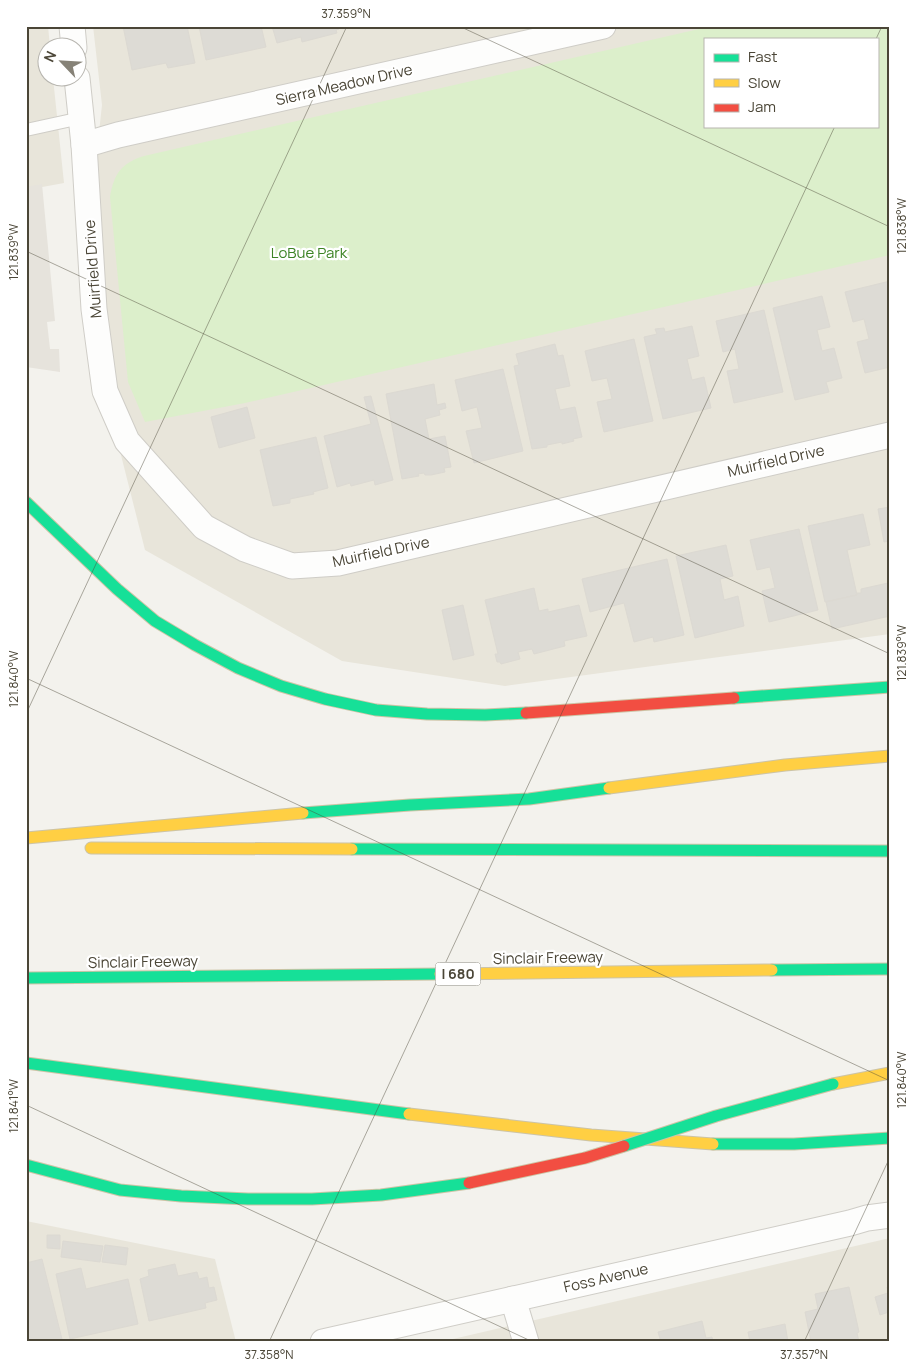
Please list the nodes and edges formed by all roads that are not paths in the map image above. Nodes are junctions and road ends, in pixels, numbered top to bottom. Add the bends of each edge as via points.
1 (603, 26) edge
2 (78, 88) edge
3 (81, 118) junction
4 (26, 130) edge
5 (84, 145) junction
6 (890, 435) edge
7 (26, 502) edge
8 (890, 687) edge
9 (890, 756) edge
10 (26, 838) edge
11 (26, 848) edge
12 (46, 848) dead end
13 (76, 848) dead end
14 (890, 851) edge
15 (890, 969) edge
16 (26, 978) edge
17 (26, 1063) edge
18 (890, 1073) edge
19 (890, 1138) edge
20 (26, 1165) edge
21 (890, 1215) edge
22 (513, 1299) junction
23 (323, 1342) edge
24 (526, 1342) edge

1 - 5 street, Sierra Meadow Drive
2 - 3 street, Muirfield Drive
3 - 4 lane
3 - 5 street, Muirfield Drive
5 - 6 street, Muirfield Drive via 94,309 105,390 127,442 204,527 245,549 292,566 338,563
7 - 8 highway via 155,621 238,668 281,686 325,699 368,708 427,714 505,714
9 - 10 highway via 785,765 529,799 332,810
11 - 12 highway
13 - 14 highway
15 - 16 highway, Sinclair Freeway / I 680
17 - 19 highway via 600,1136 720,1145
18 - 20 highway, bridge via 833,1084 716,1116 585,1158 469,1183 381,1195 312,1198 181,1196 120,1190
21 - 22 street, Foss Avenue
22 - 23 street, Foss Avenue
22 - 24 street

